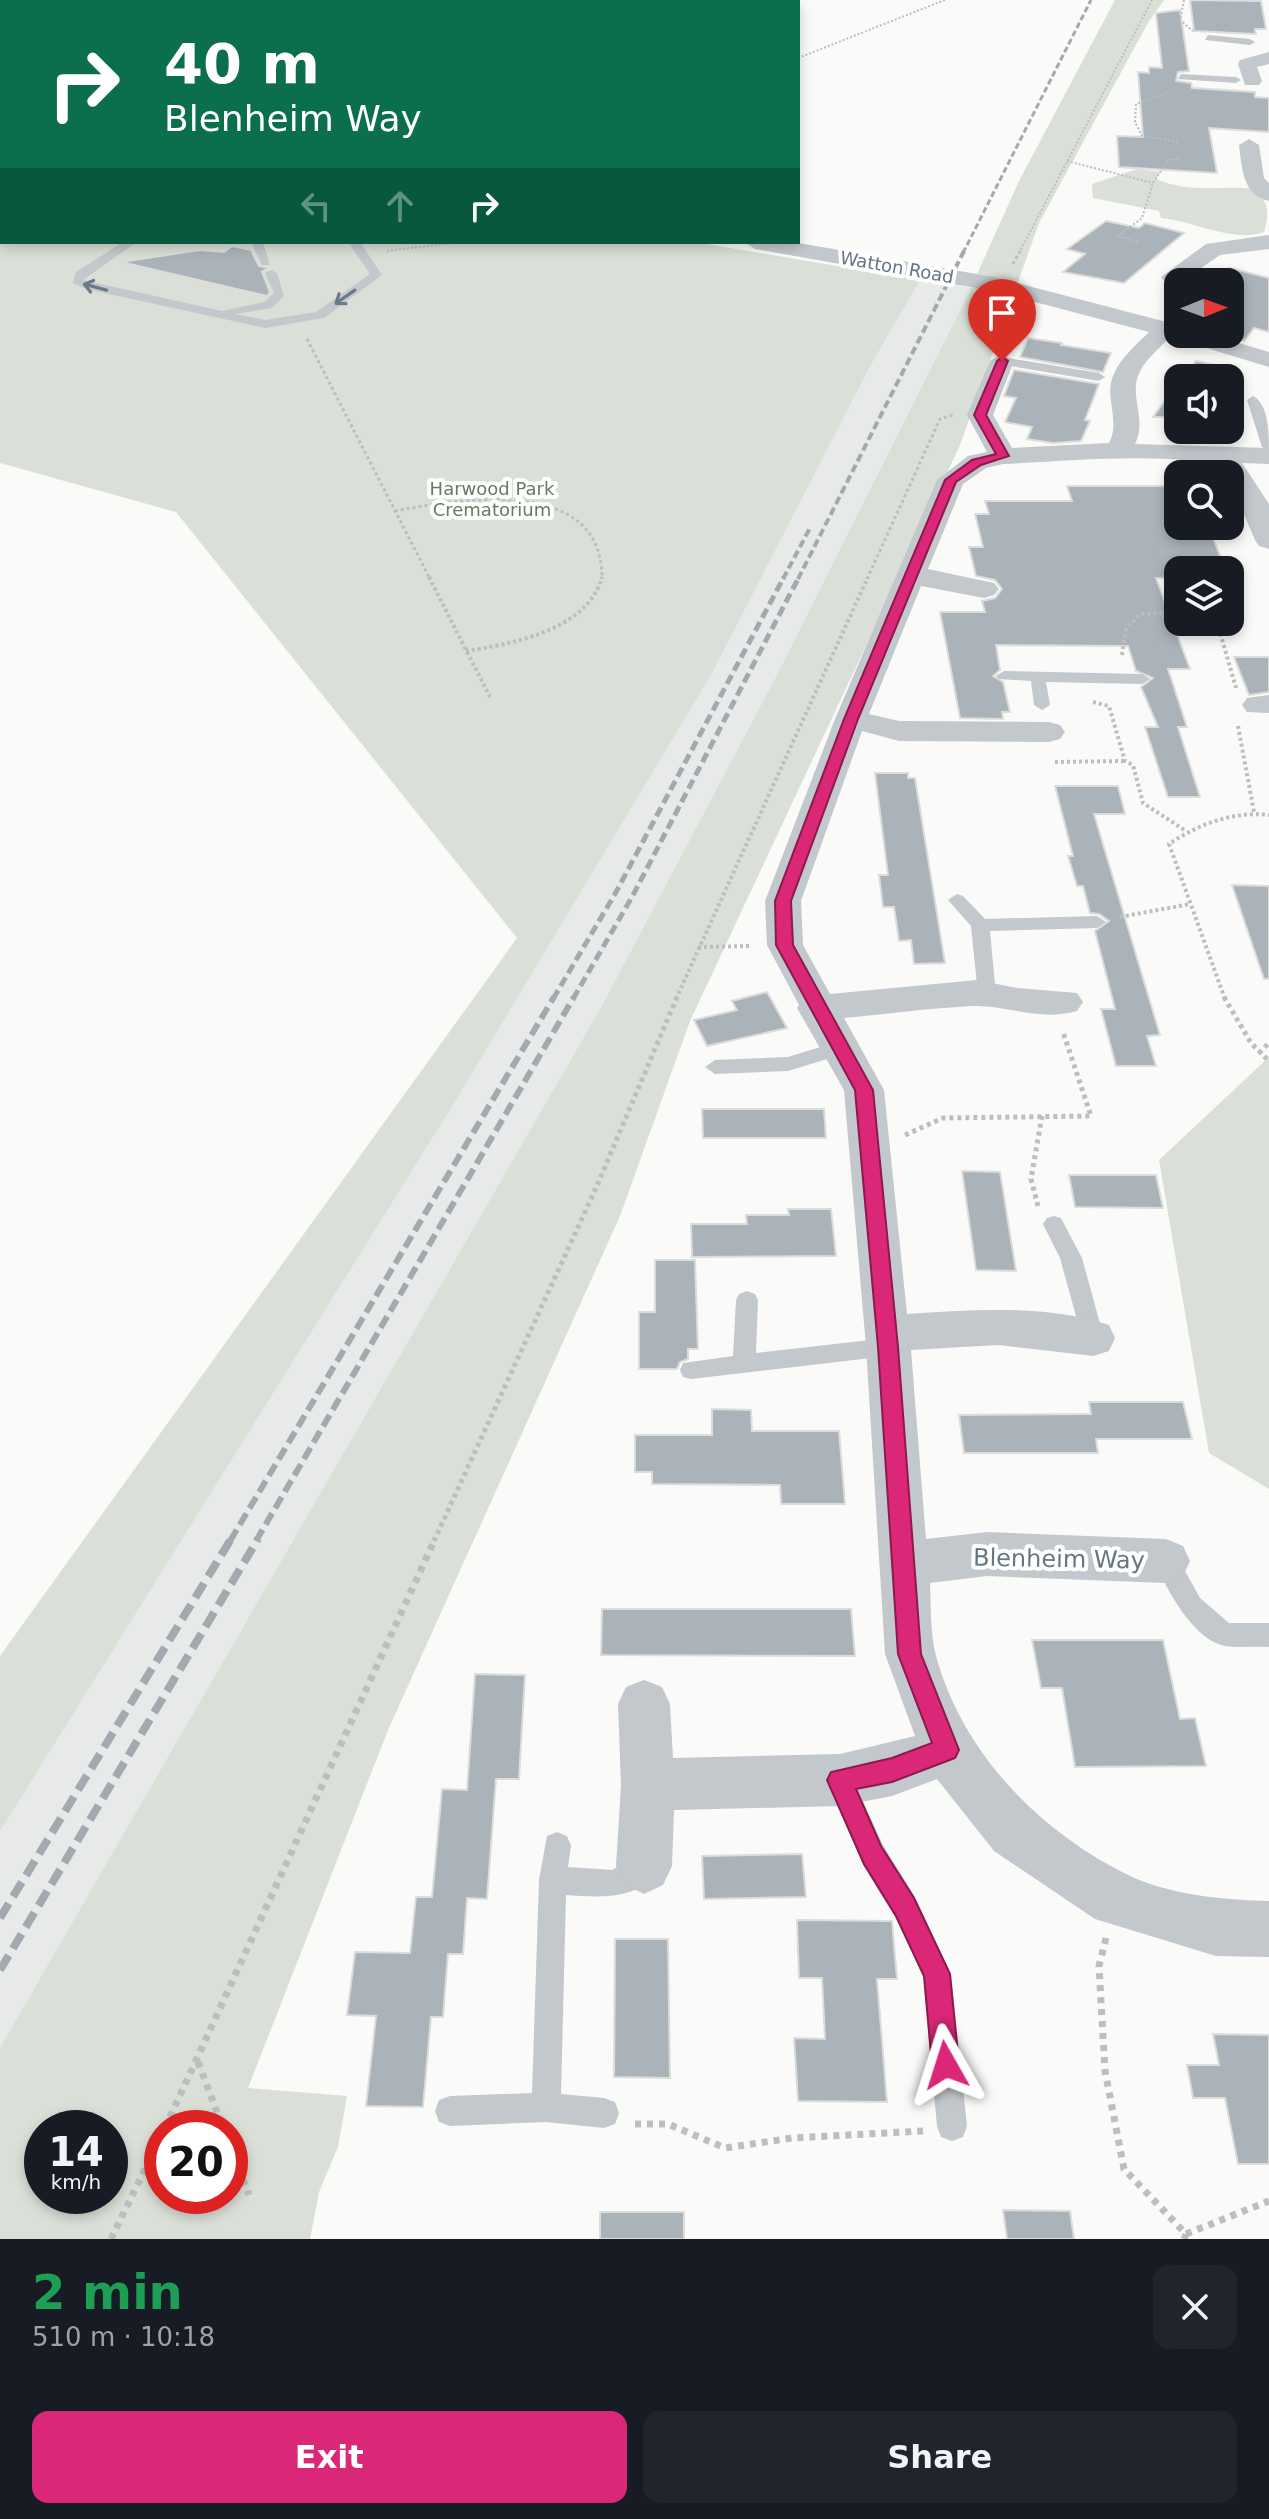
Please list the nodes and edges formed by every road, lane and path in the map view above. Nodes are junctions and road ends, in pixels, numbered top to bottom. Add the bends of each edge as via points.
1 (945, 0) edge
2 (1152, 0) edge
3 (1208, 38) dead end
4 (1250, 42) joint
5 (800, 57) edge
6 (1266, 58) edge
7 (1181, 77) joint
8 (1252, 81) edge
9 (1179, 142) dead end
10 (1249, 145) dead end
11 (1181, 159) dead end
12 (1067, 161) junction
13 (1153, 183) junction
14 (1269, 195) edge
15 (1138, 242) dead end
16 (1269, 242) edge
17 (128, 244) edge
18 (258, 244) edge
19 (355, 244) edge
20 (445, 244) edge
21 (766, 244) edge
22 (363, 255) junction
23 (1186, 268) edge
24 (1010, 269) dead end
25 (218, 314) junction
26 (297, 321) junction
27 (1164, 329) edge
28 (1164, 340) edge
29 (1229, 348) edge
30 (1269, 360) edge
31 (1002, 361) joint
32 (1099, 377) dead end
33 (1253, 400) dead end
34 (984, 404) junction
35 (1269, 447) edge
36 (1118, 451) junction
37 (1003, 456) junction
38 (1269, 456) edge
39 (1218, 457) junction
40 (395, 511) junction
41 (1269, 540) edge
42 (912, 575) junction
43 (984, 589) dead end
44 (1164, 613) edge
45 (466, 651) junction
46 (1004, 676) dead end
47 (1088, 678) junction
48 (1116, 679) junction
49 (1142, 679) dead end
50 (490, 697) dead end
51 (1045, 717) junction
52 (851, 719) junction
53 (1125, 761) junction
54 (1269, 815) edge
55 (1186, 831) junction
56 (957, 900) dead end
57 (1190, 904) junction
58 (1097, 922) joint
59 (980, 925) junction
60 (785, 945) junction
61 (698, 947) junction
62 (987, 995) junction
63 (1059, 1003) joint
64 (816, 1008) junction
65 (1269, 1043) edge
66 (843, 1047) junction
67 (1259, 1053) junction
68 (1269, 1061) edge
69 (715, 1067) dead end
70 (1042, 1116) junction
71 (868, 1135) junction
72 (1054, 1224) joint
73 (747, 1300) dead end
74 (1093, 1338) joint
75 (887, 1340) junction
76 (744, 1363) junction
77 (691, 1370) dead end
78 (1166, 1561) joint
79 (904, 1564) junction
80 (1269, 1635) edge
81 (644, 1704) dead end
82 (947, 1750) junction
83 (840, 1780) junction
84 (648, 1785) junction
85 (557, 1846) dead end
86 (644, 1866) joint
87 (553, 1880) junction
88 (1115, 1899) junction
89 (1269, 1929) edge
90 (197, 2061) junction
91 (546, 2107) junction
92 (174, 2110) edge
93 (216, 2110) edge
94 (450, 2111) dead end
95 (604, 2113) joint
96 (952, 2126) joint
97 (144, 2171) edge
98 (1269, 2201) edge
99 (1185, 2236) edge
100 (111, 2239) edge

1 - 5 path
2 - 12 path
3 - 4 lane
4 - 6 street
6 - 8 street via 1247,64
7 - 8 lane
7 - 9 path via 1177,90 1136,104 1135,122 1142,136
10 - 14 street via 1254,180
11 - 13 path via 1168,160
12 - 13 path
12 - 24 path
13 - 15 path via 1142,218 1118,236
16 - 23 street via 1214,249
25 -> 17 lane via 77,281
18 - 25 lane via 280,294 268,305
19 - 22 lane
20 - 22 path
21 - 27 street, Watton Road via 994,284
22 -> 26 lane via 376,275 320,315
25 - 26 lane via 265,324
26 - 40 path
28 - 36 street via 1136,358 1124,378 1128,433
29 - 30 street, Watton Road
31 - 32 lane
31 - 34 street
33 - 35 lane
34 - 37 street via 980,415
34 - 61 path via 940,419
36 - 37 street
36 - 39 street
37 - 42 street via 977,462 951,480
38 - 39 street
39 - 41 street via 1245,481
40 - 45 path
40 - 45 path via 487,499 530,503 572,517 594,544 603,577 598,593 565,619 521,641
42 - 43 street
42 - 52 street
44 - 48 path via 1141,614 1126,629
45 - 50 path
46 - 51 lane
47 - 48 lane
47 - 51 lane
47 - 53 path via 1094,705 1109,706
48 - 49 lane
51 - 52 street via 899,731
51 - 53 path via 1055,762
52 - 60 street via 783,901
53 - 55 path via 1133,765 1143,803
54 - 55 path via 1254,812
55 - 57 path via 1169,844
56 - 59 lane
57 - 58 path
57 - 67 path via 1223,996
58 - 59 lane
59 - 62 lane
60 - 61 path
60 - 64 street
61 - 90 path via 596,1188
62 - 63 street
62 - 64 street
63 - 70 path via 1091,1116
64 - 66 street
65 - 67 path
66 - 69 lane via 788,1064
66 - 71 street via 864,1090
67 - 68 path
70 - 71 path via 943,1118 905,1135
70 - 72 path via 1031,1179 1041,1216
71 - 75 street
72 - 74 lane via 1071,1258
73 - 76 lane
74 - 75 street via 995,1311
75 - 76 lane
75 - 79 street
76 - 77 lane
78 - 79 street, Blenheim Way via 987,1554
78 - 80 lane via 1191,1606 1224,1634
79 - 82 street via 910,1654
81 - 84 street
82 - 83 street via 892,1770
82 - 88 street via 1013,1832
83 - 84 street
83 - 96 lane via 873,1855 937,1974
84 - 86 street
85 - 87 lane
86 - 87 lane via 615,1884
87 - 91 lane
88 - 89 street via 1216,1928
88 - 99 path via 1099,1966 1105,2071 1124,2169
90 - 92 path
90 - 93 path
91 - 94 lane
91 - 95 lane
95 - 96 path via 631,2124 668,2124 725,2148 792,2138 906,2135
97 - 100 path
98 - 99 path

